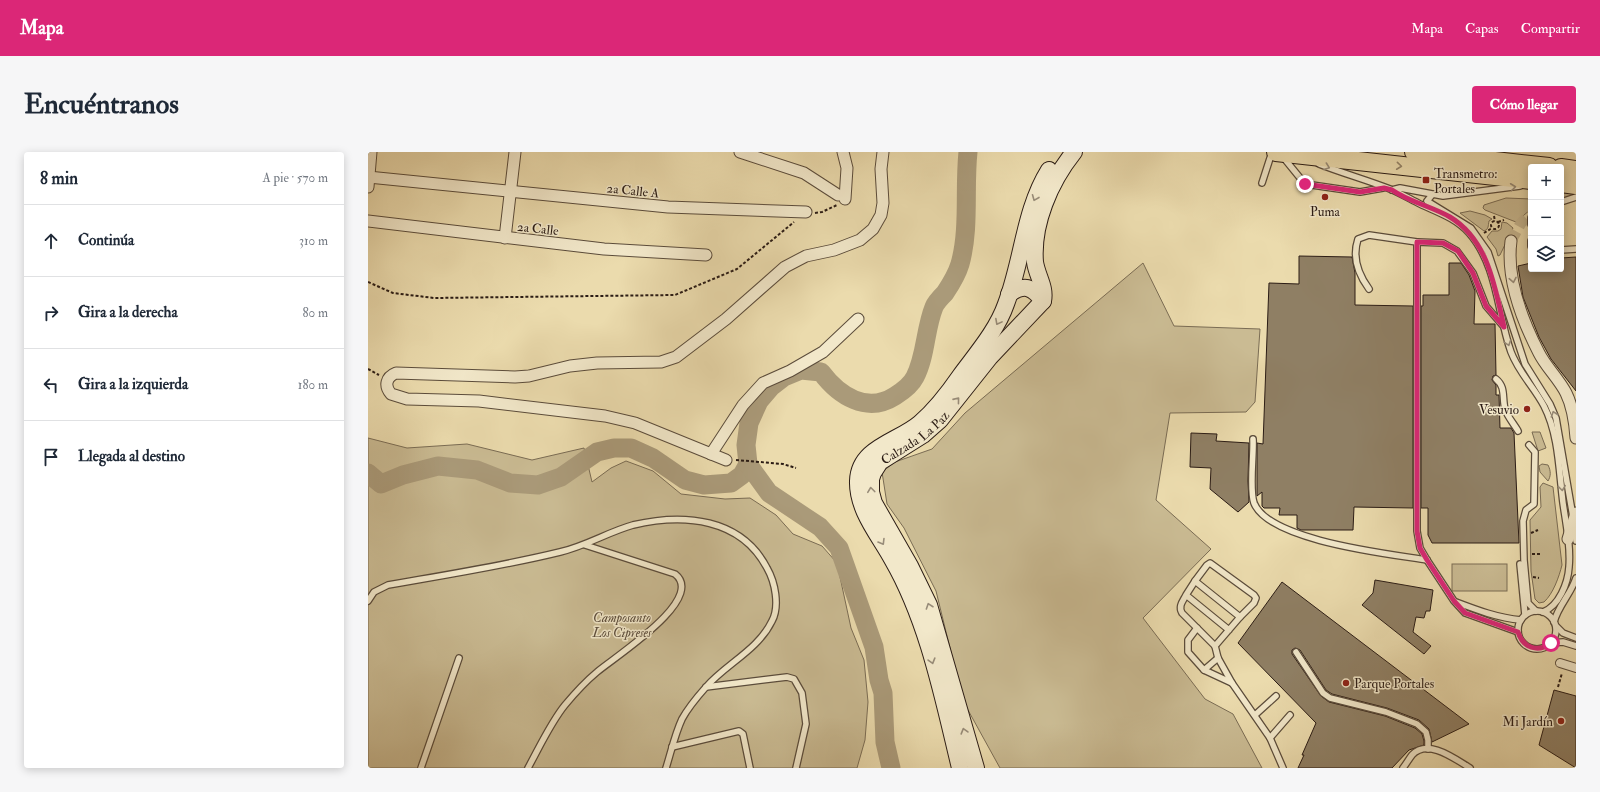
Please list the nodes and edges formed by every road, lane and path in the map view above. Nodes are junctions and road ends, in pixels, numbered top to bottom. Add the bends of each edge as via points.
1 (371, 152) edge
2 (515, 152) edge
3 (740, 152) edge
4 (843, 152) edge
5 (883, 152) edge
6 (1062, 152) edge
7 (1074, 152) edge
8 (1272, 152) edge
9 (1414, 152) edge
10 (1282, 153) edge
11 (1528, 165) edge
12 (1564, 168) edge
13 (1576, 170) edge
14 (368, 180) edge
15 (1528, 180) edge
16 (1262, 183) dead end
17 (1564, 183) edge
18 (1528, 185) edge
19 (1576, 185) edge
20 (1384, 188) junction
21 (511, 190) junction
22 (1392, 190) junction
23 (1432, 195) junction
24 (841, 197) junction
25 (1576, 198) edge
26 (1564, 201) edge
27 (806, 212) junction
28 (1494, 216) dead end
29 (1504, 220) dead end
30 (368, 221) edge
31 (1495, 221) junction
32 (1498, 222) junction
33 (1492, 228) junction
34 (1482, 235) dead end
35 (505, 238) junction
36 (1511, 241) tunnel mouth
37 (1417, 242) junction
38 (1576, 249) edge
39 (1564, 250) edge
40 (706, 255) dead end
41 (368, 282) edge
42 (1368, 288) dead end
43 (1009, 294) junction
44 (1043, 301) junction
45 (858, 319) dead end
46 (1504, 327) junction
47 (1496, 379) dead end
48 (1518, 431) dead end
49 (1576, 438) edge
50 (1253, 439) dead end
51 (1529, 445) dead end
52 (711, 454) junction
53 (726, 460) joint
54 (796, 468) dead end
55 (1575, 517) edge
56 (1521, 521) junction
57 (1538, 530) dead end
58 (1529, 535) dead end
59 (1572, 540) edge
60 (585, 545) junction
61 (1540, 554) dead end
62 (1529, 555) dead end
63 (1427, 560) junction
64 (1576, 578) edge
65 (1195, 581) junction
66 (1186, 595) junction
67 (368, 600) edge
68 (1454, 601) junction
69 (1536, 611) junction
70 (1543, 612) junction
71 (1240, 617) junction
72 (1523, 618) junction
73 (1555, 624) junction
74 (1197, 628) junction
75 (1229, 630) junction
76 (1518, 632) junction
77 (1576, 638) edge
78 (1551, 643) junction
79 (1215, 646) junction
80 (1576, 646) edge
81 (1296, 652) dead end
82 (459, 658) dead end
83 (1218, 658) junction
84 (1562, 664) joint
85 (1576, 668) edge
86 (1204, 670) junction
87 (1232, 683) junction
88 (706, 687) junction
89 (1558, 687) dead end
90 (1276, 696) dead end
91 (1255, 715) junction
92 (1290, 715) dead end
93 (1270, 738) junction
94 (672, 747) junction
95 (1428, 748) junction
96 (421, 768) edge
97 (528, 768) edge
98 (666, 768) edge
99 (750, 768) edge
100 (796, 768) edge
101 (960, 768) edge
102 (976, 768) edge
103 (1283, 768) edge
104 (1403, 768) edge
105 (1470, 768) edge

1 - 14 street
2 - 21 street
3 - 24 street via 804,173
4 - 24 street via 848,168
5 - 52 street via 882,210 873,229 860,240 834,250 806,256 785,267 726,319 676,357 660,362 570,366 515,377 396,372 389,376 386,383 391,394 407,399 479,401 604,416 635,423
6 -> 43 main road, Calzada La Paz via 1045,177 1035,198
7 - 44 main road via 1054,181 1037,230 1035,264 1044,291
8 - 16 lane
9 - 11 highway
10 -> 15 highway
10 -> 20 lane
10 - 20 lane via 1305,184 1360,192
12 - 13 highway
14 - 21 street, 2a Calle A
17 - 19 highway
23 -> 18 lane via 1443,196
20 - 22 lane
21 - 27 street, 2a Calle A via 668,207
21 - 35 street
22 - 23 lane via 1400,188
22 - 46 lane via 1450,217 1478,243 1488,268
55 -> 23 lane via 1556,418 1522,357 1488,252 1471,228 1427,200
24 - 27 path via 839,204 822,212
25 - 26 lane
27 - 41 path via 737,269 675,295 434,298 393,293
28 - 31 path
29 - 32 path
30 - 35 street, 2a Calle
31 - 32 path
31 - 33 path
32 - 33 path via 1497,228
33 - 34 path
35 - 40 street, 2a Calle via 604,249
36 -> 49 street via 1510,265 1518,299 1539,354 1567,394 1574,416
37 - 42 lane via 1369,235 1358,239 1354,250 1357,267
37 - 46 lane via 1443,243 1458,251 1473,273 1486,306
37 - 63 lane via 1417,531 1420,548
38 - 39 lane
43 - 44 main road via 1021,287 1027,288 1033,290
43 -> 101 main road, Calzada La Paz via 997,324 958,380 920,424 873,451 861,468 858,481 864,512 902,575 916,607
102 -> 44 main road, Calzada La Paz via 929,605 913,571 874,503 871,479 884,458 923,435 940,420 990,357
45 - 52 street via 823,352 763,383 743,405
46 -> 59 lane via 1517,368 1544,405 1550,422
47 - 48 lane via 1504,392 1505,410
50 - 63 lane via 1254,503 1263,515 1286,530 1333,544
51 - 56 lane via 1535,452 1534,504 1526,510
52 - 53 street
53 - 54 path via 783,464
55 - 59 street
56 - 69 lane via 1526,592 1528,603
56 - 72 lane
57 - 58 path
59 - 70 lane via 1564,586 1555,604
60 - 67 lane via 478,570 388,585 374,592
60 - 88 lane via 632,526 663,520 701,521 721,526 742,537 762,558 772,577 776,603 773,621 755,644
60 - 97 lane via 675,574 680,578 682,585 678,599 670,612 597,672 564,706
61 - 62 path
63 - 68 lane
64 - 73 lane via 1556,614
65 - 66 lane
65 - 71 lane
65 - 71 lane via 1210,563 1254,595 1254,603
66 - 74 lane via 1180,609
66 - 75 lane
68 - 72 lane via 1485,613
68 - 76 lane via 1465,613
69 - 70 lane
69 - 72 lane
70 - 73 lane
71 - 75 lane
72 - 76 lane
73 - 77 lane via 1563,634
73 - 78 lane via 1555,635
74 - 79 lane
74 - 86 lane via 1186,645 1188,652
75 - 79 lane
76 - 78 lane via 1528,647 1540,648
78 - 80 lane via 1563,642
79 - 83 lane
81 - 95 lane via 1323,693 1330,698 1386,712 1417,724 1426,732
82 - 96 lane
83 - 86 lane
83 - 87 lane
84 - 85 street
84 - 89 path
86 - 87 lane
87 - 91 lane
88 - 94 lane via 683,718
88 - 100 lane via 794,679 802,693 806,724
90 - 91 lane
91 - 93 lane
92 - 93 lane
93 - 103 lane
94 - 98 lane
94 - 99 lane via 739,731 743,734
95 - 104 lane via 1413,754
95 - 105 lane via 1442,752

